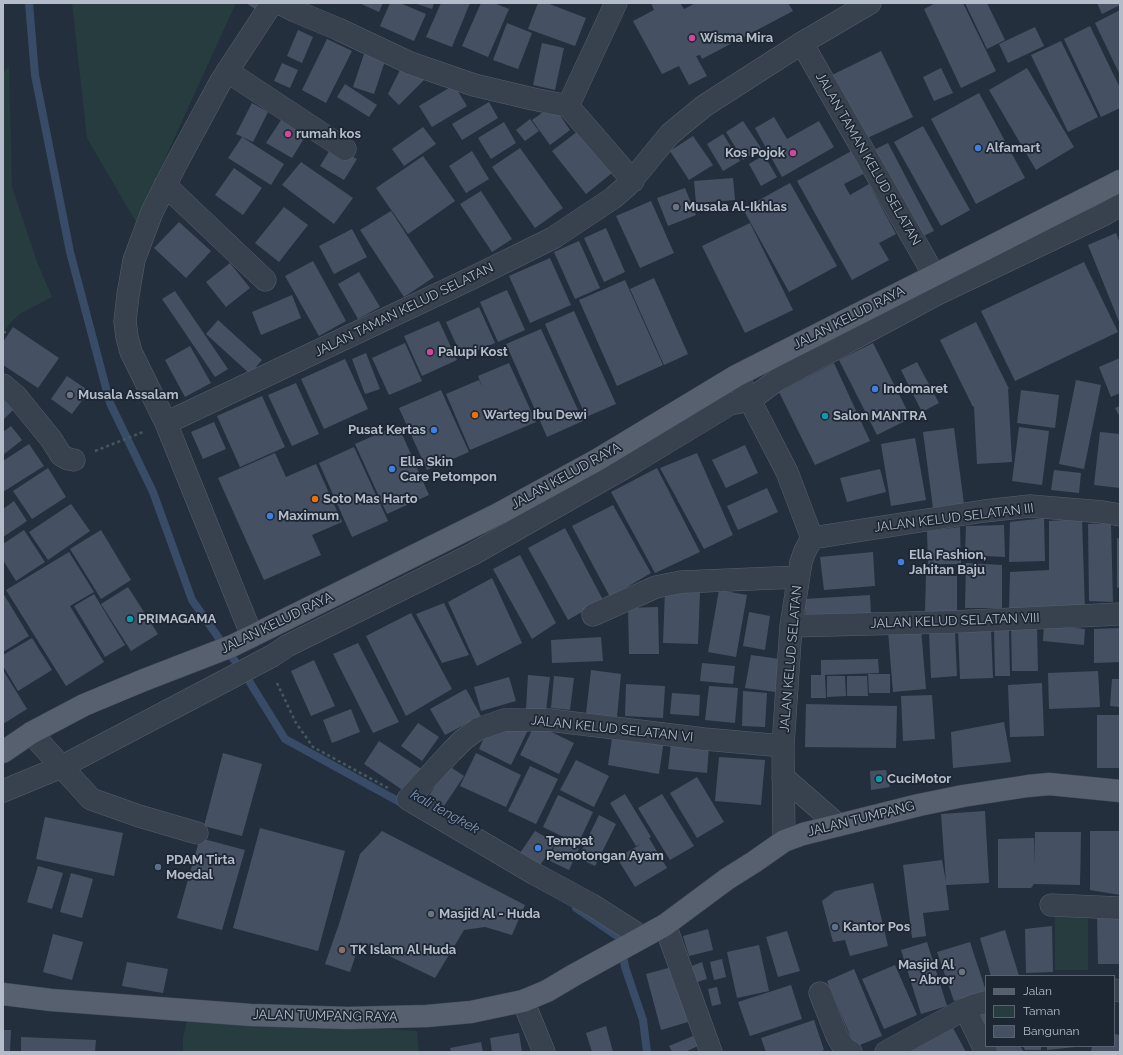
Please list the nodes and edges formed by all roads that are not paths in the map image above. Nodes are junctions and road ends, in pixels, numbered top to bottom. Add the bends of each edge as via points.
1 (272, 3) edge
2 (279, 3) edge
3 (616, 3) edge
4 (870, 3) edge
5 (802, 43) junction
6 (227, 71) junction
7 (568, 106) junction
8 (346, 149) dead end
9 (633, 181) junction
10 (1115, 184) edge
11 (165, 185) junction
12 (1120, 206) edge
13 (934, 275) junction
14 (265, 280) dead end
15 (736, 376) junction
16 (3, 385) edge
17 (750, 400) junction
18 (166, 423) junction
19 (74, 460) road end
20 (1120, 515) edge
21 (812, 538) junction
22 (798, 577) junction
23 (1120, 614) edge
24 (593, 615) dead end
25 (791, 626) junction
26 (252, 636) junction
27 (30, 734) junction
28 (783, 746) junction
29 (3, 752) edge
30 (61, 767) junction
31 (783, 777) junction
32 (3, 791) edge
33 (1120, 791) edge
34 (838, 825) junction
35 (197, 833) dead end
36 (784, 841) junction
37 (1051, 905) dead end
38 (1120, 908) edge
39 (665, 925) junction
40 (637, 940) junction
41 (820, 992) dead end
42 (3, 994) edge
43 (523, 1001) junction
44 (985, 1002) edge
45 (965, 1010) junction
46 (544, 1052) edge
47 (711, 1052) edge
48 (851, 1052) edge
49 (886, 1052) edge
50 (986, 1052) edge

1 - 6 street
2 - 7 street via 410,63 474,85
3 - 7 street
4 - 5 street, JALAN TAMAN KELUD SELATAN
5 - 9 street, JALAN TAMAN KELUD SELATAN via 704,106 670,134
5 - 13 street, JALAN TAMAN KELUD SELATAN
6 - 8 street
6 - 11 street
7 - 9 street
9 - 18 street, JALAN TAMAN KELUD SELATAN via 613,198 552,238
10 - 12 street
10 - 13 main road, JALAN KELUD RAYA
11 - 14 street
11 - 18 street via 134,260 125,321 131,352
12 - 17 street via 938,294 777,380
13 - 15 main road, JALAN KELUD RAYA
15 - 17 street
15 - 26 main road, JALAN KELUD RAYA via 597,460 500,513
16 - 19 street via 16,396 61,455
17 - 21 street via 787,472
17 - 30 street via 730,404 473,554 294,643
18 - 26 street
20 - 21 street, JALAN KELUD SELATAN III via 1030,506
21 - 22 street, JALAN KELUD SELATAN via 801,562
22 - 24 street via 681,582 656,587
22 - 25 street, JALAN KELUD SELATAN
23 - 25 street, JALAN KELUD SELATAN VIII
25 - 28 street, JALAN KELUD SELATAN
26 - 27 main road, JALAN KELUD RAYA via 84,705
27 - 29 main road, JALAN KELUD RAYA
27 - 30 street
28 - 31 street, JALAN KELUD SELATAN
28 - 40 street, JALAN KELUD SELATAN VI via 550,720 504,720 478,729 463,740 408,799 592,905
30 - 32 street
30 - 35 street via 91,799
31 - 34 street
31 - 36 street, JALAN KELUD SELATAN
33 - 34 main road, JALAN TUMPANG via 1049,784 1028,786 912,806
34 - 36 main road, JALAN TUMPANG
36 - 39 main road, JALAN TUMPANG
37 - 38 street
39 - 40 main road, JALAN TUMPANG
39 - 47 street
40 - 43 main road, JALAN TUMPANG RAYA via 547,991
41 - 48 street via 837,1036 844,1048
42 - 43 main road, JALAN TUMPANG RAYA via 227,1014 348,1018 471,1012
43 - 46 street
44 - 45 street
45 - 49 street
45 - 50 street

